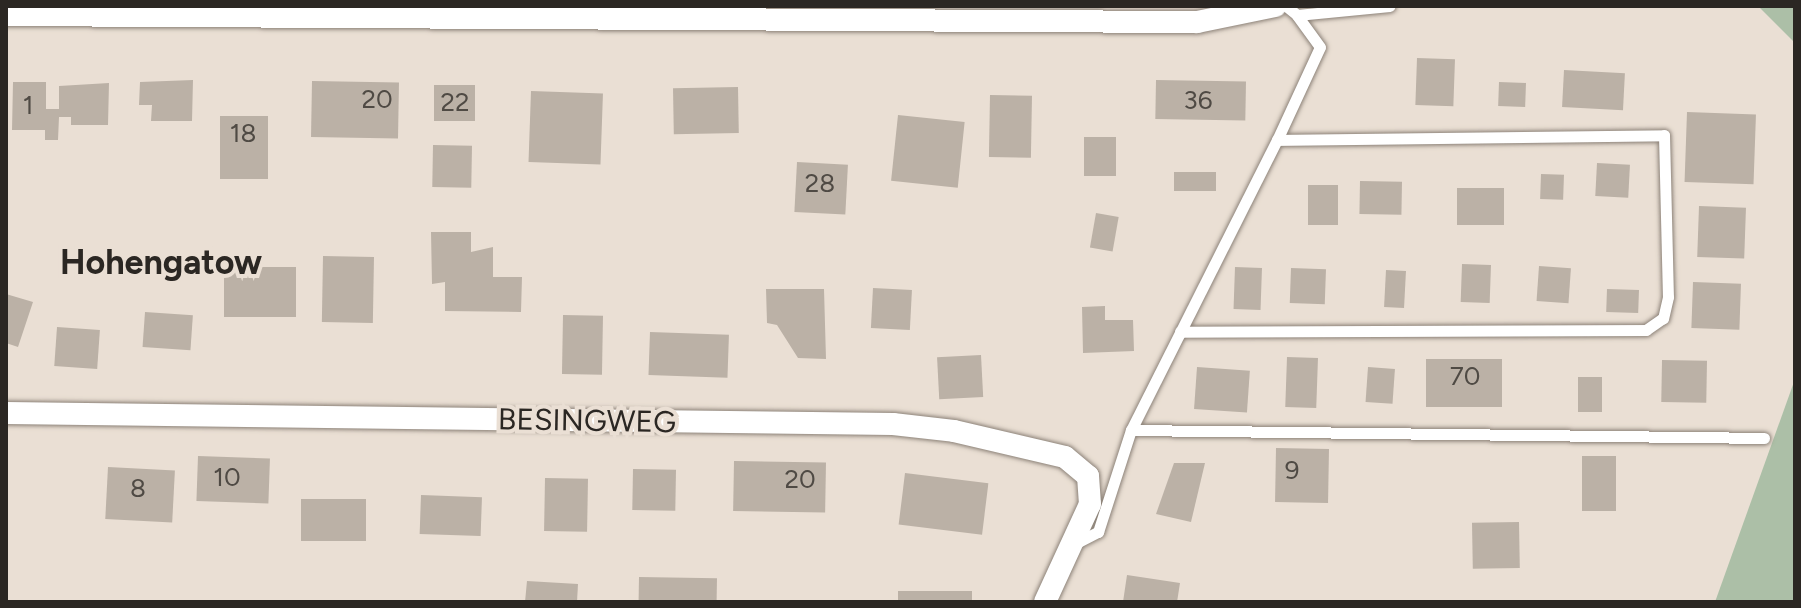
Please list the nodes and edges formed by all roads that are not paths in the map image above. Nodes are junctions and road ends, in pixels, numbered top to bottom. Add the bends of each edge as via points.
1 (1275, 6) edge
2 (1286, 6) edge
3 (1390, 6) edge
4 (6, 15) edge
5 (1297, 15) junction
6 (1277, 140) junction
7 (1180, 332) junction
8 (6, 413) edge
9 (1131, 430) junction
10 (1764, 438) dead end
11 (1075, 543) junction
12 (1045, 602) edge

1 - 4 street via 1197,22
2 - 5 lane
3 - 5 lane
5 - 6 lane via 1320,47
6 - 7 lane
6 - 7 lane via 1664,135 1663,318 1627,333
7 - 9 lane
8 - 11 street, BESINGWEG via 893,424 954,431 1023,445 1079,466 1091,489
9 - 10 lane
9 - 11 lane via 1098,532
11 - 12 street, BESINGWEG

